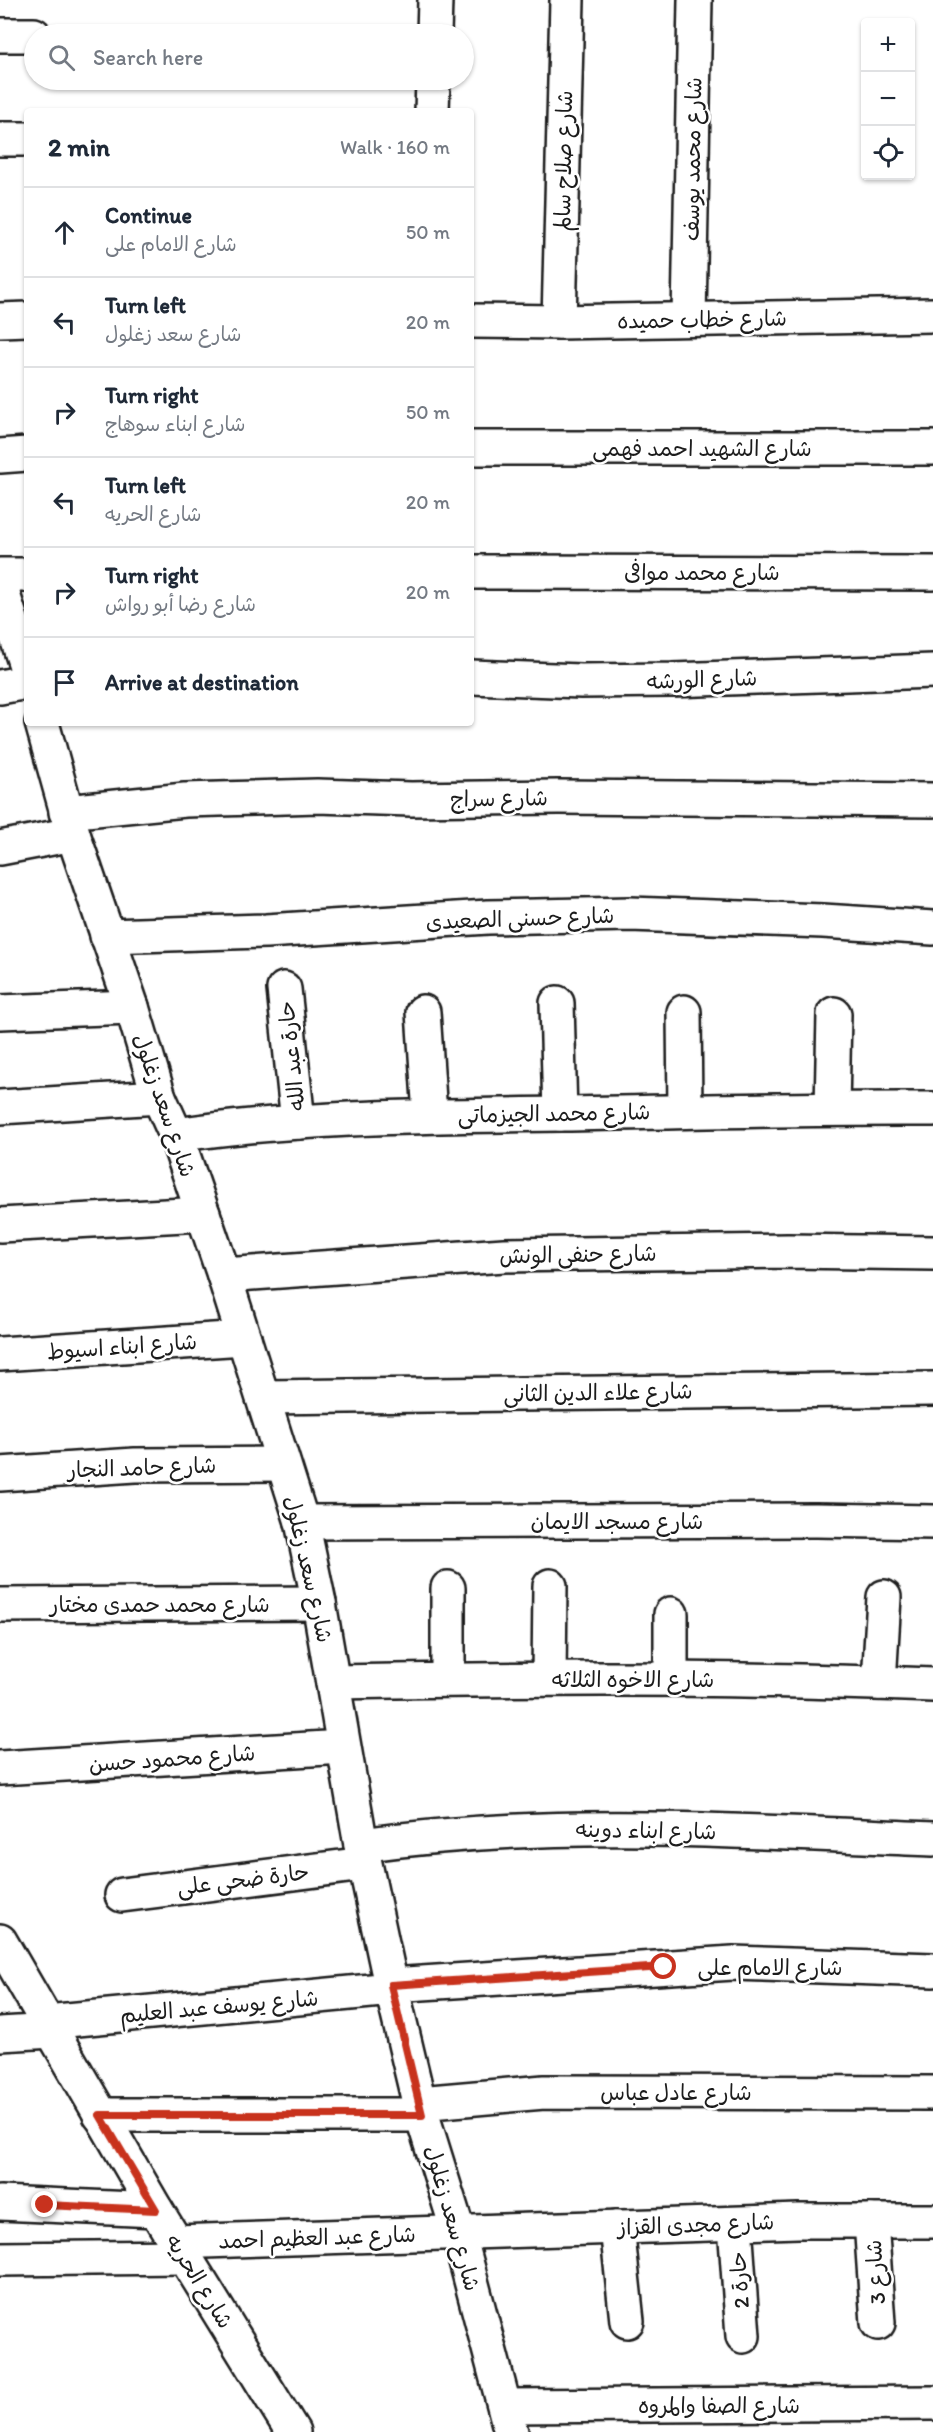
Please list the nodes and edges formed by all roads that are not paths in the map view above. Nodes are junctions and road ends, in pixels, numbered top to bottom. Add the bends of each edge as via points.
1 (435, 0) edge
2 (567, 0) edge
3 (695, 0) edge
4 (434, 24) edge
5 (0, 35) edge
6 (24, 35) edge
7 (433, 90) edge
8 (432, 108) edge
9 (0, 139) edge
10 (24, 139) edge
11 (933, 315) edge
12 (689, 318) junction
13 (24, 319) edge
14 (0, 320) edge
15 (474, 321) edge
16 (559, 322) junction
17 (474, 448) edge
18 (933, 448) edge
19 (24, 454) edge
20 (0, 456) edge
21 (474, 572) edge
22 (933, 573) edge
23 (0, 575) edge
24 (24, 575) edge
25 (0, 585) edge
26 (24, 660) edge
27 (933, 671) edge
28 (474, 676) edge
29 (24, 683) edge
30 (0, 687) edge
31 (43, 726) edge
32 (933, 800) edge
33 (70, 823) junction
34 (0, 848) edge
35 (933, 928) edge
36 (107, 936) junction
37 (284, 990) dead end
38 (557, 1003) dead end
39 (132, 1007) junction
40 (0, 1012) edge
41 (423, 1012) dead end
42 (684, 1012) dead end
43 (834, 1014) dead end
44 (159, 1097) junction
45 (0, 1107) edge
46 (832, 1108) junction
47 (933, 1109) edge
48 (685, 1111) junction
49 (560, 1114) junction
50 (429, 1115) junction
51 (298, 1122) junction
52 (176, 1135) junction
53 (203, 1214) junction
54 (0, 1226) edge
55 (933, 1253) edge
56 (224, 1275) junction
57 (244, 1338) junction
58 (0, 1354) edge
59 (933, 1389) edge
60 (263, 1397) junction
61 (283, 1464) junction
62 (0, 1474) edge
63 (302, 1522) junction
64 (933, 1522) edge
65 (550, 1586) dead end
66 (448, 1588) dead end
67 (884, 1597) dead end
68 (320, 1603) junction
69 (0, 1605) edge
70 (671, 1614) dead end
71 (549, 1678) junction
72 (671, 1678) junction
73 (448, 1679) junction
74 (333, 1682) junction
75 (879, 1683) junction
76 (933, 1685) edge
77 (344, 1747) junction
78 (0, 1768) edge
79 (933, 1839) edge
80 (362, 1854) junction
81 (122, 1895) dead end
82 (0, 1941) edge
83 (933, 1970) edge
84 (391, 1987) junction
85 (49, 2026) junction
86 (0, 2034) edge
87 (933, 2093) edge
88 (421, 2109) junction
89 (100, 2115) junction
90 (0, 2203) edge
91 (156, 2210) junction
92 (872, 2221) junction
93 (933, 2221) edge
94 (735, 2225) junction
95 (617, 2227) junction
96 (458, 2231) junction
97 (181, 2250) junction
98 (0, 2259) edge
99 (627, 2321) dead end
100 (878, 2323) dead end
101 (743, 2336) dead end
102 (933, 2403) edge
103 (508, 2419) edge
104 (294, 2432) edge

1 - 4 street
2 - 16 street, شارع صلاح سالم
3 - 12 street, شارع محمد يوسف
5 - 6 street
7 - 8 street
9 - 10 street
11 - 12 street, شارع خطاب حميده
12 - 16 street, شارع خطاب حميده
13 - 14 street
15 - 16 street, شارع خطاب حميده
17 - 18 street, شارع الشهيد احمد فهمى
19 - 20 street
21 - 22 street, شارع محمد موافى
23 - 24 street
25 - 26 street
27 - 28 street, شارع الورشه via 627,681
29 - 30 street
31 - 33 street, شارع سعد زغلول
32 - 33 street, شارع سراج via 317,796 185,800
33 - 34 street, شارع سراج
33 - 36 street, شارع سعد زغلول
35 - 36 street, شارع حسنى الصعيدى via 630,914
36 - 39 street, شارع سعد زغلول
37 - 51 street, حارة عبد الله
38 - 49 street
39 - 40 street
39 - 44 street, شارع سعد زغلول
41 - 50 street
42 - 48 street
43 - 46 street
44 - 45 street
44 - 52 street, شارع سعد زغلول
46 - 47 street, شارع محمد الجيزماتى
46 - 48 street, شارع محمد الجيزماتى
48 - 49 street, شارع محمد الجيزماتى
49 - 50 street, شارع محمد الجيزماتى
50 - 51 street, شارع محمد الجيزماتى
51 - 52 street, شارع محمد الجيزماتى
52 - 53 street, شارع سعد زغلول
53 - 54 street
53 - 56 street, شارع سعد زغلول
55 - 56 street, شارع حنفى الونش via 504,1255
56 - 57 street, شارع سعد زغلول
57 - 58 street, شارع ابناء اسيوط
57 - 60 street, شارع سعد زغلول
59 - 60 street, شارع علاء الدين الثانى
60 - 61 street, شارع سعد زغلول
61 - 62 street, شارع حامد النجار via 135,1465
61 - 63 street, شارع سعد زغلول
63 - 64 street, شارع مسجد الايمان
63 - 68 street, شارع سعد زغلول
65 - 71 street
66 - 73 street
67 - 75 street
68 - 69 street, شارع محمد حمدى مختار
68 - 74 street, شارع سعد زغلول
70 - 72 street
71 - 72 street, شارع الاخوه الثلاثه
71 - 73 street, شارع الاخوه الثلاثه
72 - 75 street, شارع الاخوه الثلاثه
73 - 74 street, شارع الاخوه الثلاثه
74 - 77 street, شارع سعد زغلول
75 - 76 street, شارع الاخوه الثلاثه
77 - 78 street, شارع محمود حسن
77 - 80 street, شارع سعد زغلول
79 - 80 street, شارع ابناء دوينه via 679,1828 521,1829 422,1836
80 - 81 street, حارة ضحى على
80 - 84 street, شارع سعد زغلول
82 - 85 street, شارع الحريه
83 - 84 street, شارع الامام على via 733,1963
84 - 85 street, شارع يوسف عبد العليم
84 - 88 street, شارع سعد زغلول
85 - 86 street, شارع يوسف عبد العليم
85 - 89 street, شارع الحريه
87 - 88 street, شارع عادل عباس via 544,2092
88 - 89 street, شارع عادل عباس
88 - 96 street, شارع سعد زغلول
89 - 91 street, شارع الحريه
90 - 91 street
91 - 97 street, شارع الحريه
92 - 93 street, شارع مجدى القزاز
92 - 94 street, شارع مجدى القزاز
92 - 100 street, شارع 3
94 - 95 street, شارع مجدى القزاز
94 - 101 street, حارة 2
95 - 96 street, شارع مجدى القزاز
95 - 99 street
96 - 97 street, شارع عبد العظيم احمد
96 - 103 street, شارع سعد زغلول
97 - 98 street, شارع عبد العظيم احمد
97 - 104 street, شارع الحريه
102 - 103 street, شارع الصفا والمروه

